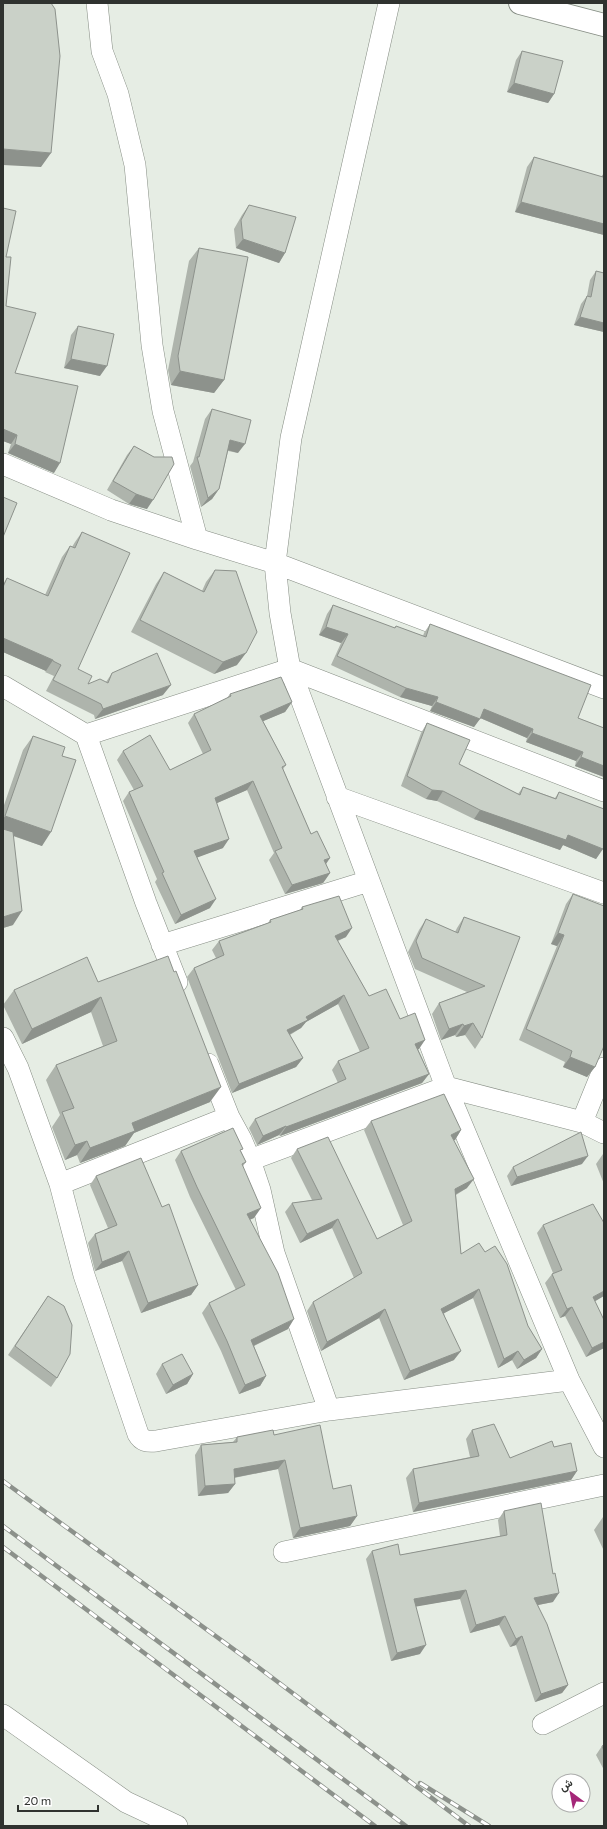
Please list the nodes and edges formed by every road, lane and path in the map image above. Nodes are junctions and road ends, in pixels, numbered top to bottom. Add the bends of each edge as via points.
1 (97, 3) edge
2 (388, 3) edge
3 (520, 3) edge
4 (604, 25) edge
5 (3, 464) edge
6 (197, 539) junction
7 (275, 563) junction
8 (290, 669) junction
9 (3, 686) edge
10 (604, 688) edge
11 (86, 735) junction
12 (604, 791) edge
13 (337, 797) junction
14 (369, 881) junction
15 (604, 893) edge
16 (162, 945) junction
17 (184, 1002) edge
18 (3, 1038) edge
19 (201, 1045) edge
20 (604, 1068) edge
21 (446, 1087) junction
22 (229, 1117) junction
23 (582, 1122) junction
24 (604, 1132) edge
25 (250, 1160) junction
26 (60, 1184) junction
27 (569, 1380) junction
28 (329, 1410) junction
29 (604, 1447) edge
30 (604, 1485) edge
31 (284, 1552) dead end
32 (604, 1693) edge
33 (3, 1715) edge
34 (543, 1724) dead end
35 (177, 1826) edge

1 - 6 street via 102,51 118,94 135,165 152,345 163,411
2 - 7 street via 291,438
3 - 4 highway
5 - 6 street via 111,510
6 - 7 street
7 - 8 street via 280,613
7 - 10 street
8 - 11 street
8 - 12 street
8 - 13 street
9 - 11 street
11 - 16 street
13 - 14 street
13 - 15 street
14 - 16 street
14 - 21 street
16 - 17 street
18 - 26 street via 18,1068
19 - 22 street
20 - 23 street
21 - 23 street
21 - 25 street
21 - 27 street
22 - 25 street via 242,1139
22 - 26 street
23 - 24 street
25 - 28 street via 260,1190 274,1253
26 - 28 street via 84,1275 141,1439 148,1442 156,1441
27 - 28 street
27 - 29 street
30 - 31 street
32 - 34 street
33 - 35 street via 126,1802

